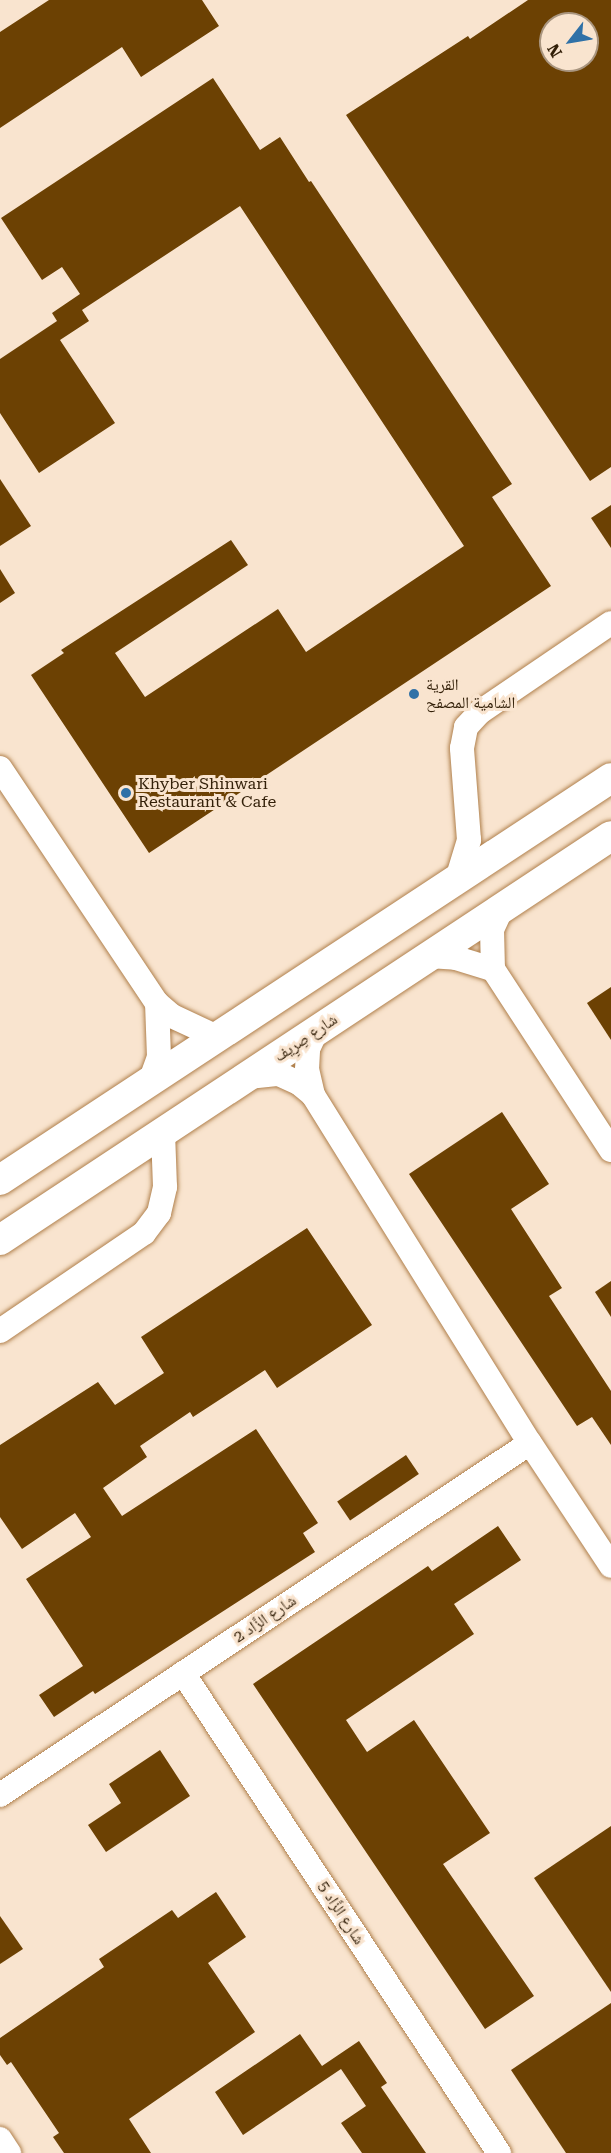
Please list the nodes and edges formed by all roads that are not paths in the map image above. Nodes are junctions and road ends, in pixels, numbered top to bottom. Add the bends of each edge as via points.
1 (611, 623) edge
2 (0, 768) edge
3 (611, 778) edge
4 (611, 836) edge
5 (458, 876) junction
6 (502, 908) junction
7 (429, 956) junction
8 (493, 969) junction
9 (157, 1003) junction
10 (316, 1032) junction
11 (215, 1036) junction
12 (248, 1077) junction
13 (151, 1079) junction
14 (313, 1095) junction
15 (163, 1133) junction
16 (611, 1150) edge
17 (0, 1180) edge
18 (0, 1240) edge
19 (0, 1331) edge
20 (530, 1443) junction
21 (611, 1566) edge
22 (183, 1674) junction
23 (3, 1787) edge
24 (0, 2139) edge
25 (9, 2153) edge
26 (499, 2153) edge

1 - 5 street via 480,712 466,728 462,748 469,840
2 - 9 street
3 - 5 main road
4 - 6 main road, شارع صِرِيف
5 - 11 main road
6 - 7 main road, شارع صِرِيف
6 - 8 street via 492,929
7 - 8 street via 456,958
7 - 10 main road, شارع صِرِيف
8 - 16 street
9 - 11 street via 172,1016
9 - 13 street via 159,1057
10 - 12 main road, شارع صِرِيف
10 - 14 street via 308,1049
11 - 13 main road
12 - 14 street via 279,1074
12 - 15 main road, شارع صِرِيف
13 - 17 main road
14 - 20 street
15 - 18 main road, شارع صِرِيف
15 - 19 street via 165,1187 159,1213 144,1233
20 - 21 street
20 - 22 street, شارع الزَّاد 2
22 - 23 street, شارع الزَّاد 2
22 - 26 street, شارع الزَّاد 5
24 - 25 street

